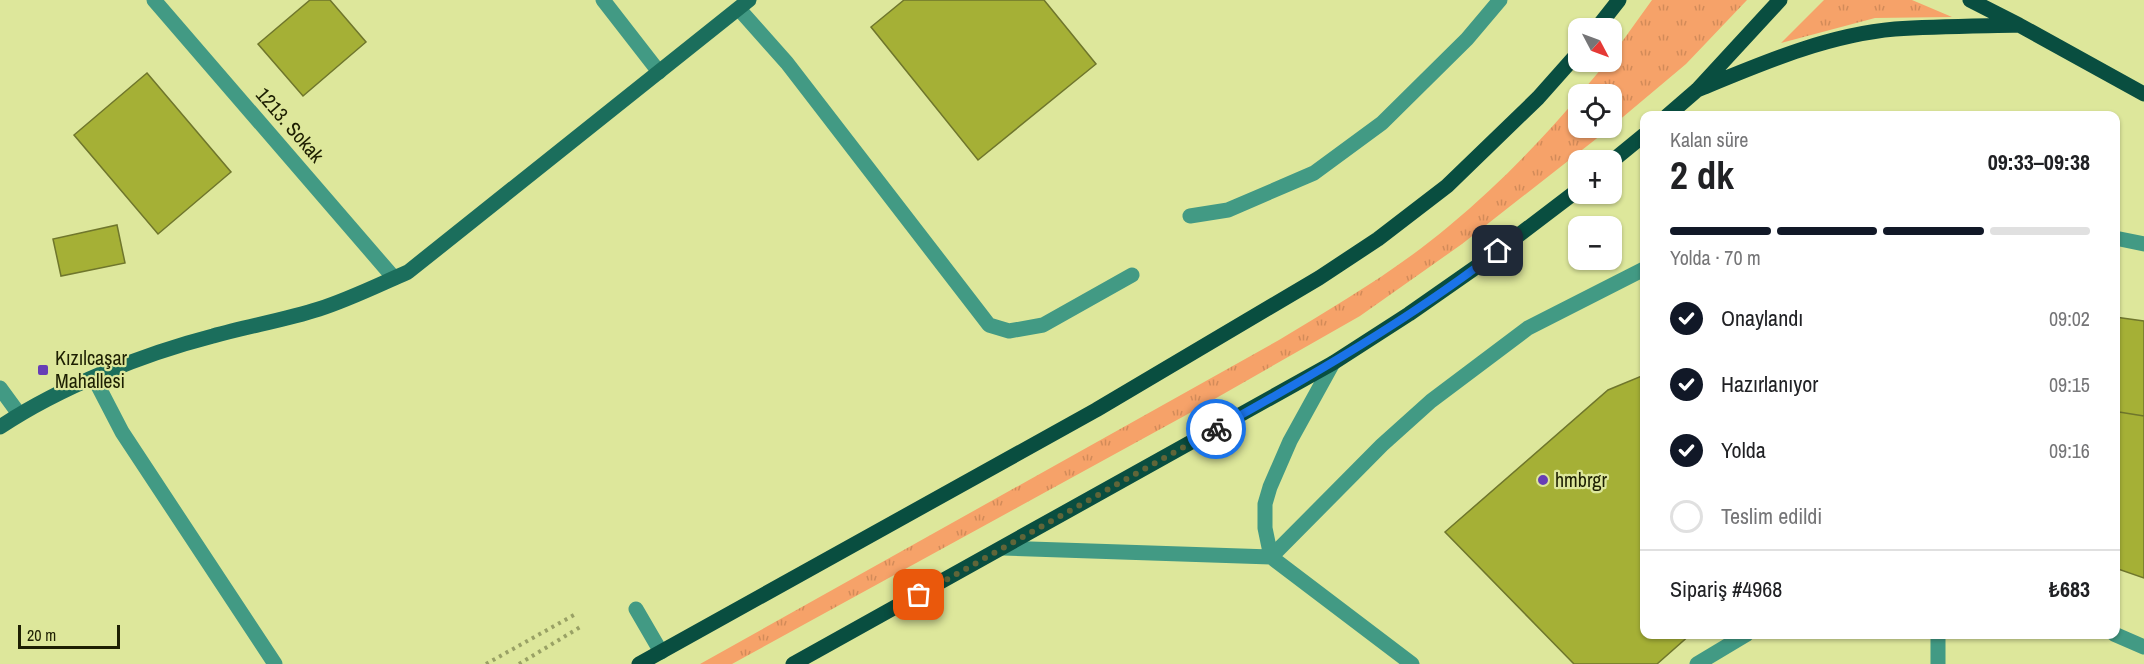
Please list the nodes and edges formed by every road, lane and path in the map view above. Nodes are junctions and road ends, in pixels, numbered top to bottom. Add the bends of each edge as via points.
1 (154, 0) edge
2 (603, 0) edge
3 (1500, 0) edge
4 (1619, 0) edge
5 (1780, 0) edge
6 (1970, 0) edge
7 (744, 5) edge
8 (1605, 18) edge
9 (2019, 24) junction
10 (1568, 64) edge
11 (659, 72) junction
12 (1698, 90) junction
13 (2144, 94) edge
14 (1673, 111) edge
15 (1640, 138) edge
16 (1622, 153) edge
17 (1568, 198) edge
18 (1190, 216) dead end
19 (2120, 239) edge
20 (2144, 244) edge
21 (1640, 271) edge
22 (1131, 275) dead end
23 (394, 278) junction
24 (1333, 363) junction
25 (94, 378) junction
26 (0, 388) edge
27 (19, 414) junction
28 (0, 427) edge
29 (1003, 548) junction
30 (1271, 557) junction
31 (636, 609) dead end
32 (574, 615) dead end
33 (582, 626) dead end
34 (2120, 637) edge
35 (1739, 639) edge
36 (1938, 639) edge
37 (2144, 647) edge
38 (661, 652) junction
39 (275, 664) edge
40 (486, 664) edge
41 (519, 664) edge
42 (639, 664) edge
43 (793, 664) edge
44 (1412, 664) edge
45 (1698, 664) edge
46 (1938, 664) edge

1 - 23 street, 1213. Sokak
2 - 11 street
3 - 18 street via 1467,39 1382,123 1314,173 1228,210
4 - 8 main road
5 - 12 main road
6 - 9 main road
7 - 11 main road
7 - 22 street via 989,325 1009,331 1043,325
9 - 12 main road via 1894,29 1851,36 1772,59
9 - 13 main road
10 - 38 main road via 1447,186 1320,278 1096,410
11 - 23 main road via 408,272
12 - 14 main road
15 - 16 main road
17 - 24 main road via 1482,263
19 - 20 street
21 - 30 street via 1528,328 1431,401
23 - 25 main road via 318,309 168,349
24 - 29 main road
24 - 30 street via 1290,441 1270,487 1265,528
25 - 27 main road
25 - 39 street via 122,432
26 - 27 street
27 - 28 main road
29 - 30 street
29 - 43 main road
30 - 44 street
31 - 38 street
32 - 40 path
33 - 41 path
34 - 37 street
35 - 45 street
36 - 46 street
38 - 42 main road

